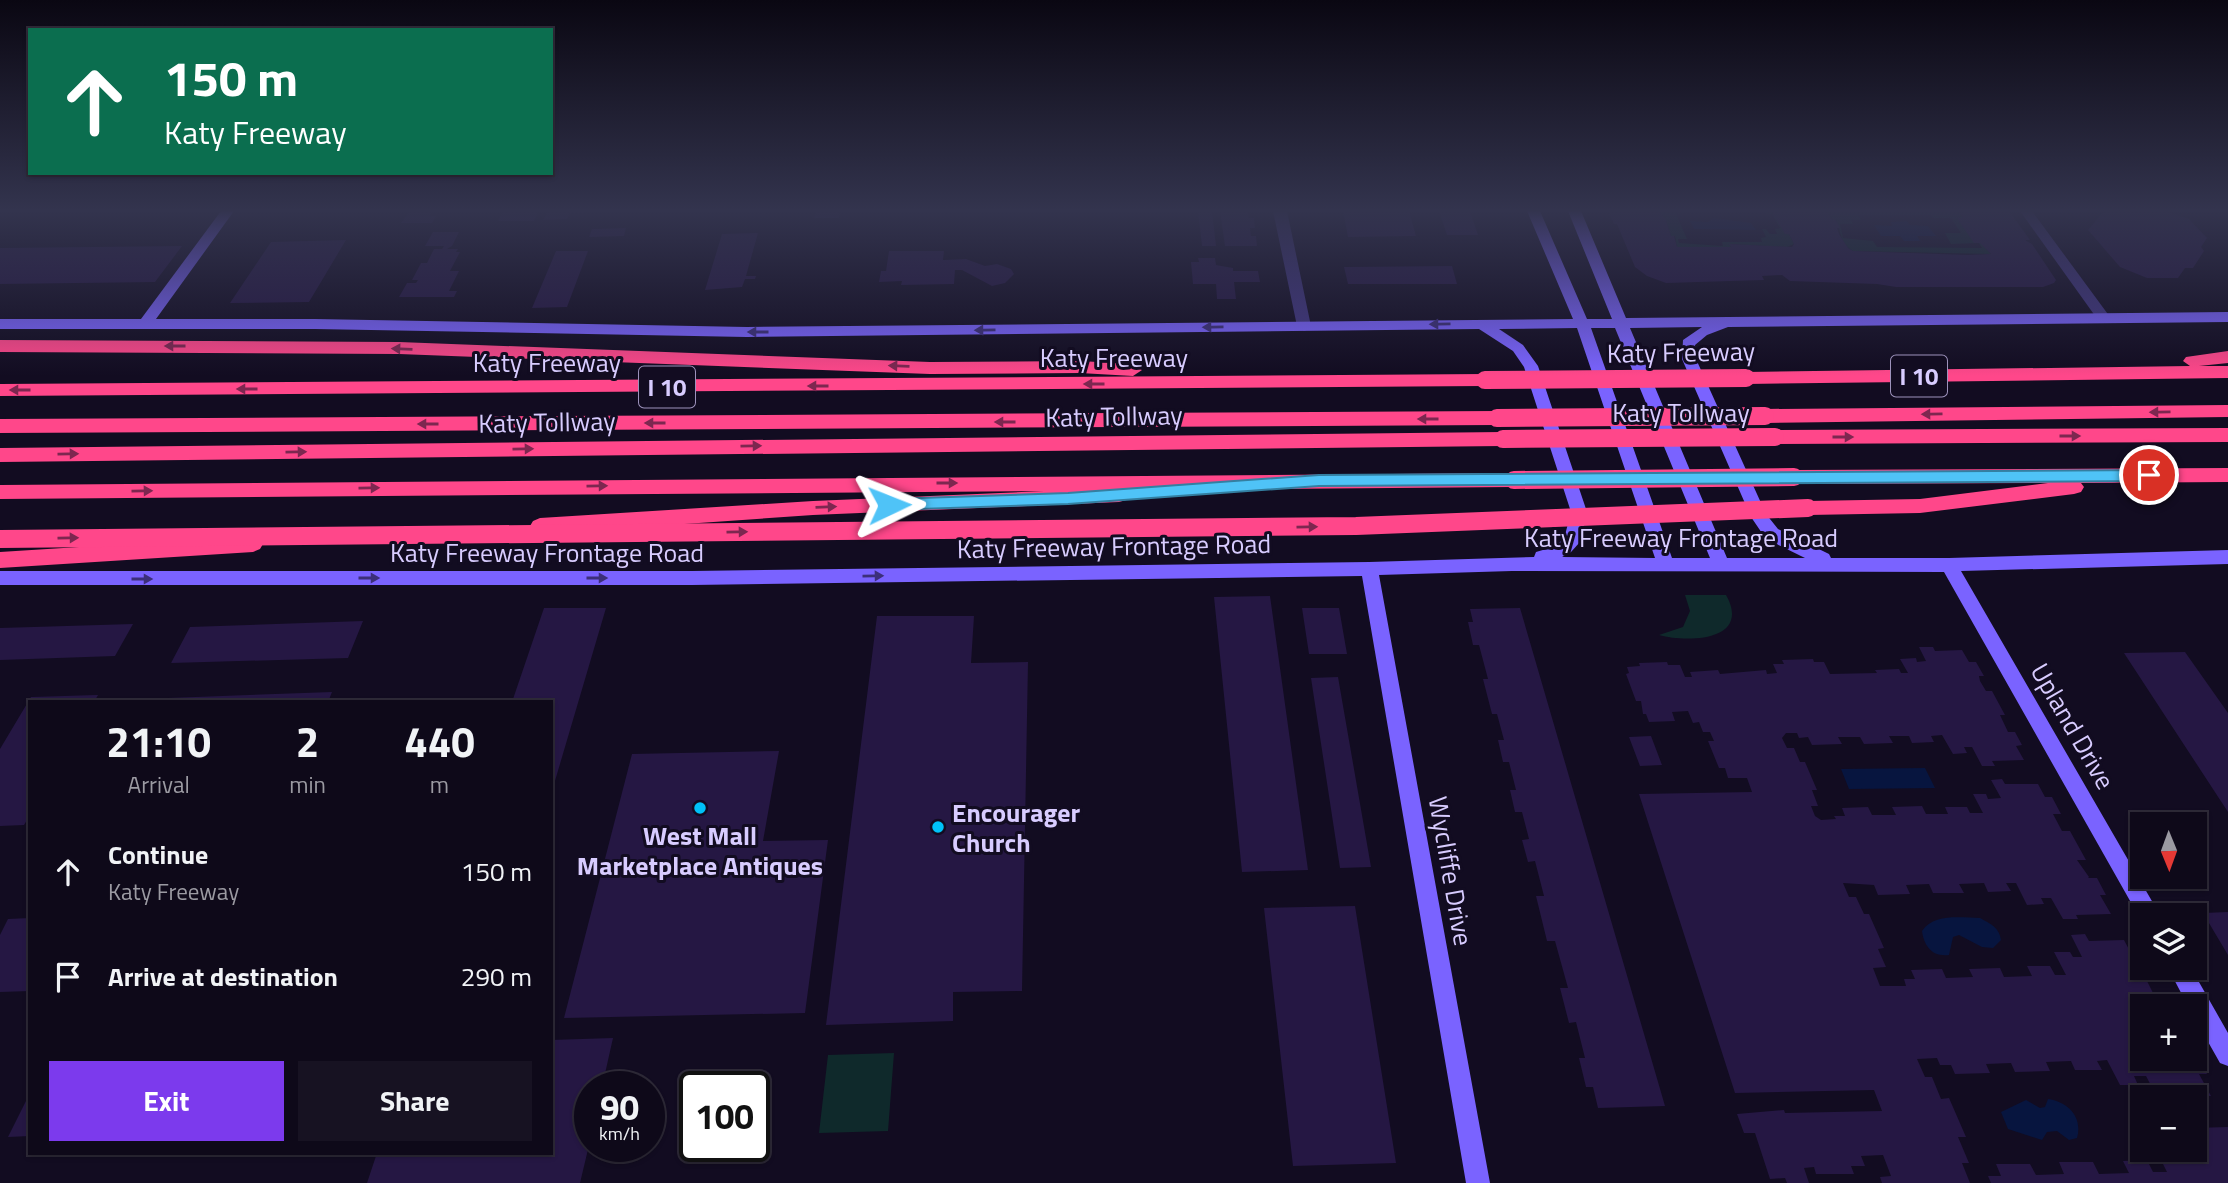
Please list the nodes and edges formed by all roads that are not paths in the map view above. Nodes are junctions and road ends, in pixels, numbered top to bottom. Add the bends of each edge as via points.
1 (187, 266) edge
2 (1292, 266) edge
3 (1557, 266) edge
4 (1598, 266) edge
5 (2068, 266) edge
6 (2103, 317) junction
7 (2228, 317) edge
8 (1734, 321) junction
9 (1622, 322) junction
10 (146, 323) junction
11 (1582, 323) junction
12 (0, 324) edge
13 (1480, 324) junction
14 (1304, 326) junction
15 (0, 346) edge
16 (2228, 357) edge
17 (2228, 372) edge
18 (2093, 373) junction
19 (1334, 382) junction
20 (0, 390) edge
21 (2228, 411) edge
22 (0, 426) edge
23 (2228, 435) edge
24 (0, 455) edge
25 (2176, 475) junction
26 (2228, 475) edge
27 (1319, 481) junction
28 (0, 492) edge
29 (0, 539) edge
30 (2228, 557) edge
31 (0, 560) edge
32 (1834, 563) junction
33 (1512, 564) junction
34 (1666, 564) junction
35 (1721, 564) junction
36 (1949, 565) junction
37 (1369, 569) junction
38 (0, 578) edge
39 (2142, 903) edge
40 (2186, 980) edge
41 (2228, 1055) edge
42 (1478, 1183) edge

1 - 10 main road
2 - 14 street
3 - 11 main road
4 - 9 main road
5 - 6 street
6 - 7 main road
6 - 8 main road
8 - 9 main road
8 - 32 main road via 1702,332 1688,344 1689,359 1759,517 1772,534
9 - 11 main road
9 - 35 main road
10 - 12 main road
14 -> 10 main road via 734,332
11 - 13 main road
11 - 34 main road
13 -> 14 main road
13 - 33 main road via 1518,348 1531,366 1579,512 1578,534 1562,553
19 -> 15 highway via 1080,367 930,368 399,348
16 - 18 highway
17 - 18 highway, Katy Freeway / I 10
18 - 19 highway, Katy Freeway / I 10, bridge
19 -> 20 highway, Katy Freeway / I 10
21 -> 22 highway, Katy Tollway, bridge
24 -> 23 highway, Katy Tollway, bridge
25 - 26 highway
25 - 27 highway, bridge
29 -> 25 highway, bridge via 1356,526 1920,506
28 -> 27 highway
31 -> 27 highway
30 - 36 main road, Katy Freeway Frontage Road
32 - 35 main road, Katy Freeway Frontage Road
32 - 36 main road, Katy Freeway Frontage Road
33 - 34 main road, Katy Freeway Frontage Road
33 - 37 main road, Katy Freeway Frontage Road
34 - 35 main road, Katy Freeway Frontage Road
36 - 39 main road, Upland Drive
38 -> 37 main road, Katy Freeway Frontage Road via 692,578
37 - 42 main road, Wycliffe Drive
40 - 41 main road

